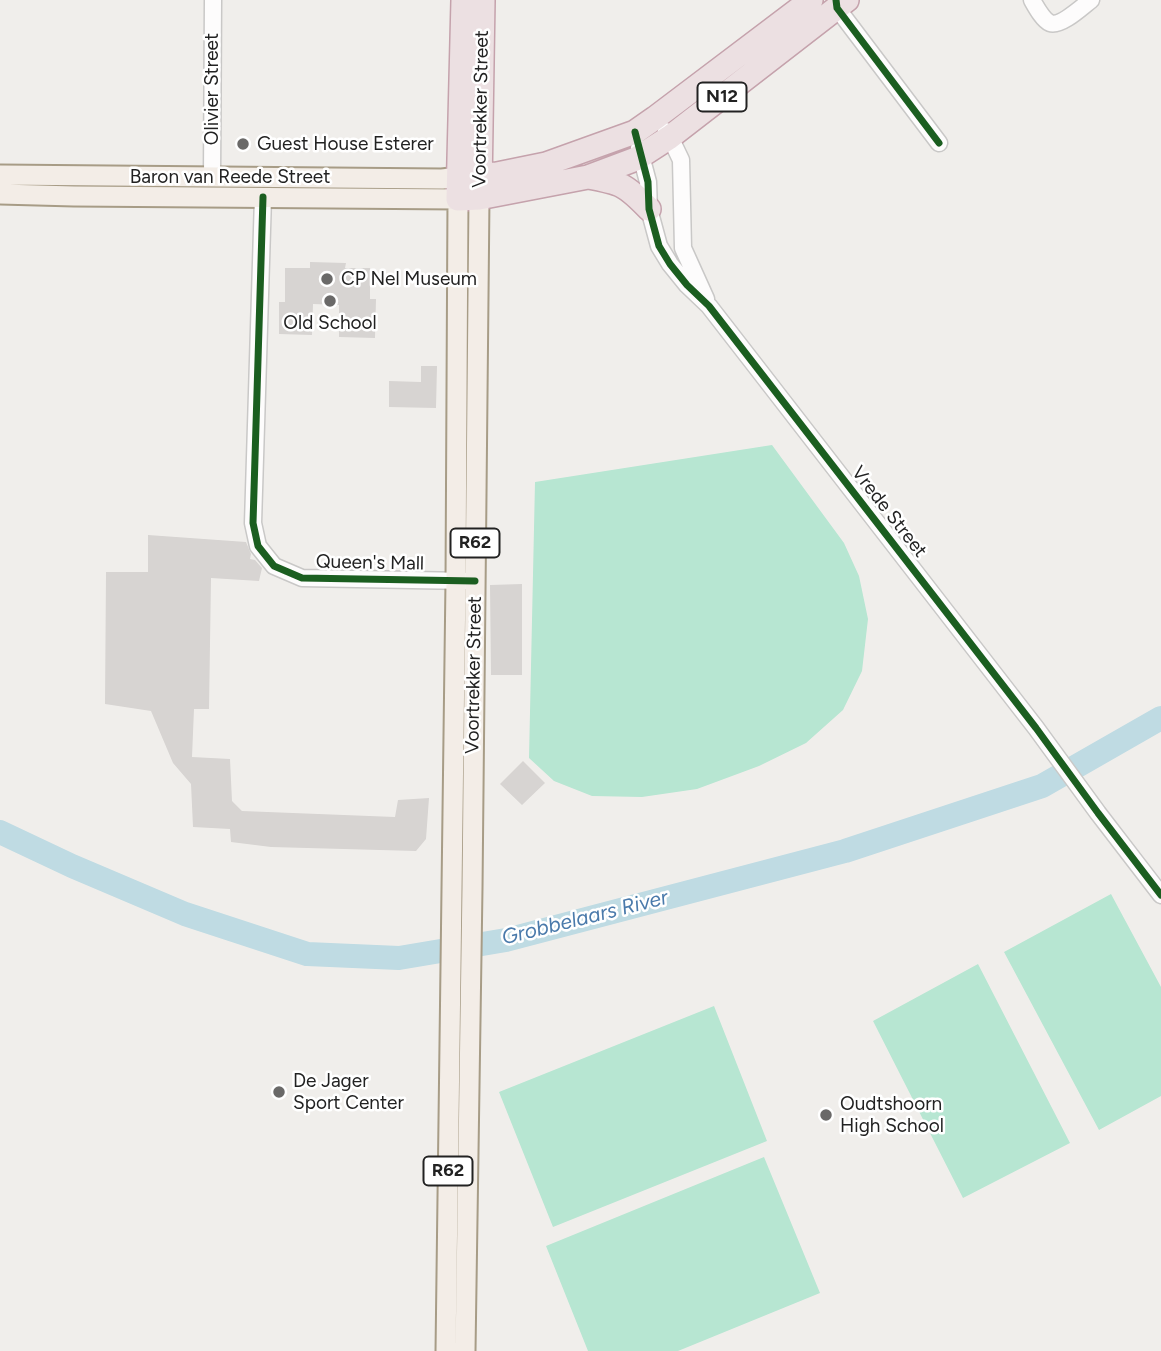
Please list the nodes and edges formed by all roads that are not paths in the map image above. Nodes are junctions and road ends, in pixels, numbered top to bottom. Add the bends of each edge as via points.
1 (213, 0) edge
2 (463, 0) edge
3 (483, 0) edge
4 (811, 0) edge
5 (1032, 0) edge
6 (1091, 0) edge
7 (840, 3) edge
8 (655, 118) junction
9 (635, 132) junction
10 (670, 137) junction
11 (939, 143) dead end
12 (641, 157) junction
13 (0, 176) edge
14 (212, 177) junction
15 (588, 177) junction
16 (469, 187) junction
17 (0, 194) edge
18 (263, 197) junction
19 (649, 209) junction
20 (709, 306) junction
21 (465, 581) junction
22 (1161, 895) edge
23 (446, 1351) edge
24 (465, 1351) edge

1 - 14 street, Olivier Street
2 - 16 highway, Voortrekker Street
3 - 16 highway, Voortrekker Street
4 - 8 highway, N12
5 - 6 street via 1046,21 1056,24
7 - 10 highway, N12
7 - 11 street
8 - 9 highway, N12
8 - 10 street, Vrede Street
9 - 12 street, Vrede Street
9 - 16 highway, N12 via 546,164 497,174
10 - 12 highway, N12
10 - 20 street, Vrede Street via 681,160 682,248
12 - 15 highway, N12
12 - 19 street, Vrede Street
13 - 14 main road, Baron van Reede Street
14 - 16 main road, Baron van Reede Street via 442,179
15 - 16 highway, N12
15 - 19 highway via 626,187
16 - 18 main road, Baron van Reede Street
16 - 21 main road, Voortrekker Street / R62
17 - 18 main road, Baron van Reede Street
18 - 21 street, Queen's Mall via 253,523 258,546 274,566 302,578
19 - 20 street, Vrede Street via 659,246 670,264
20 - 22 street, Vrede Street
21 - 23 main road, Voortrekker Street / R62 via 452,886
21 - 24 main road, Voortrekker Street / R62 via 472,888

